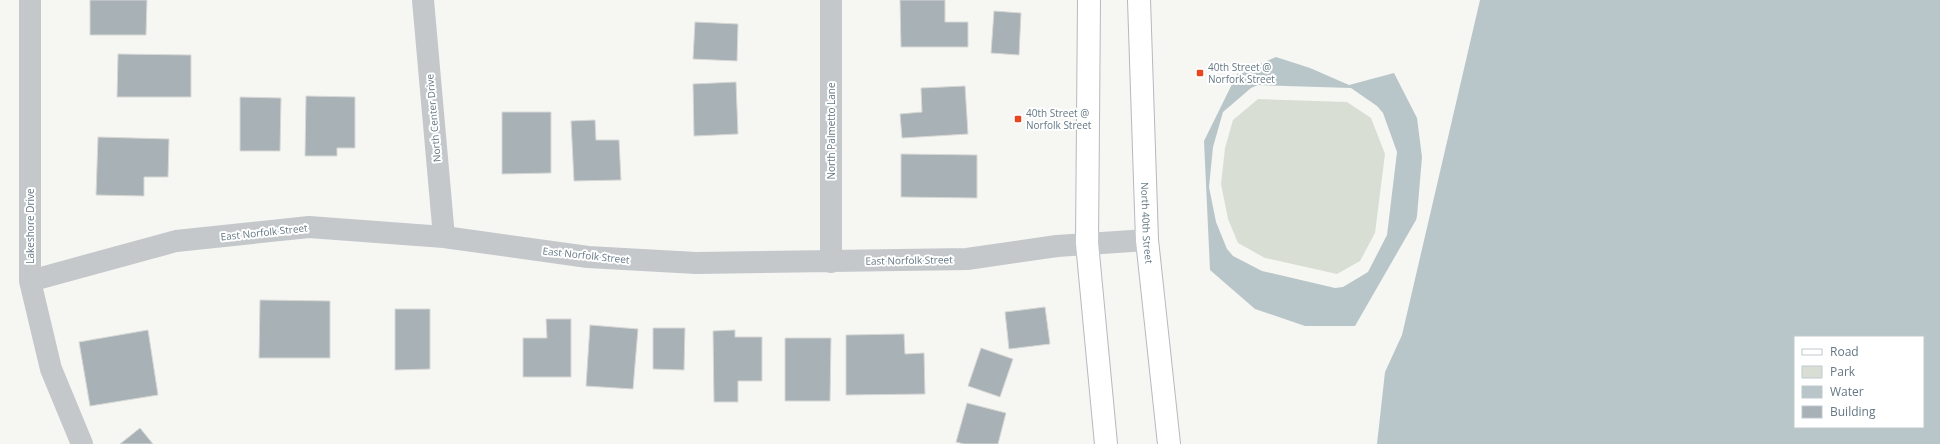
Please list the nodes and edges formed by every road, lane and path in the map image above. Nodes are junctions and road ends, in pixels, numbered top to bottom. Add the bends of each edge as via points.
1 (30, 0) edge
2 (423, 0) edge
3 (831, 0) edge
4 (1089, 0) edge
5 (1139, 0) edge
6 (444, 237) junction
7 (1147, 240) junction
8 (1087, 243) junction
9 (831, 262) junction
10 (30, 281) junction
11 (82, 444) edge
12 (1106, 444) edge
13 (1169, 444) edge

1 - 10 street, Lakeshore Drive
2 - 6 street, North Center Drive
3 - 9 street, North Palmetto Lane
4 - 8 main road
5 - 7 main road, North 40th Street
6 - 9 street, East Norfolk Street via 588,257 696,263
6 - 10 street, East Norfolk Street via 309,227 176,241
7 - 8 street, East Norfolk Street
7 - 13 main road, North 40th Street
8 - 9 street, East Norfolk Street via 967,259
8 - 12 main road
10 - 11 street, Lakeshore Drive via 51,369

